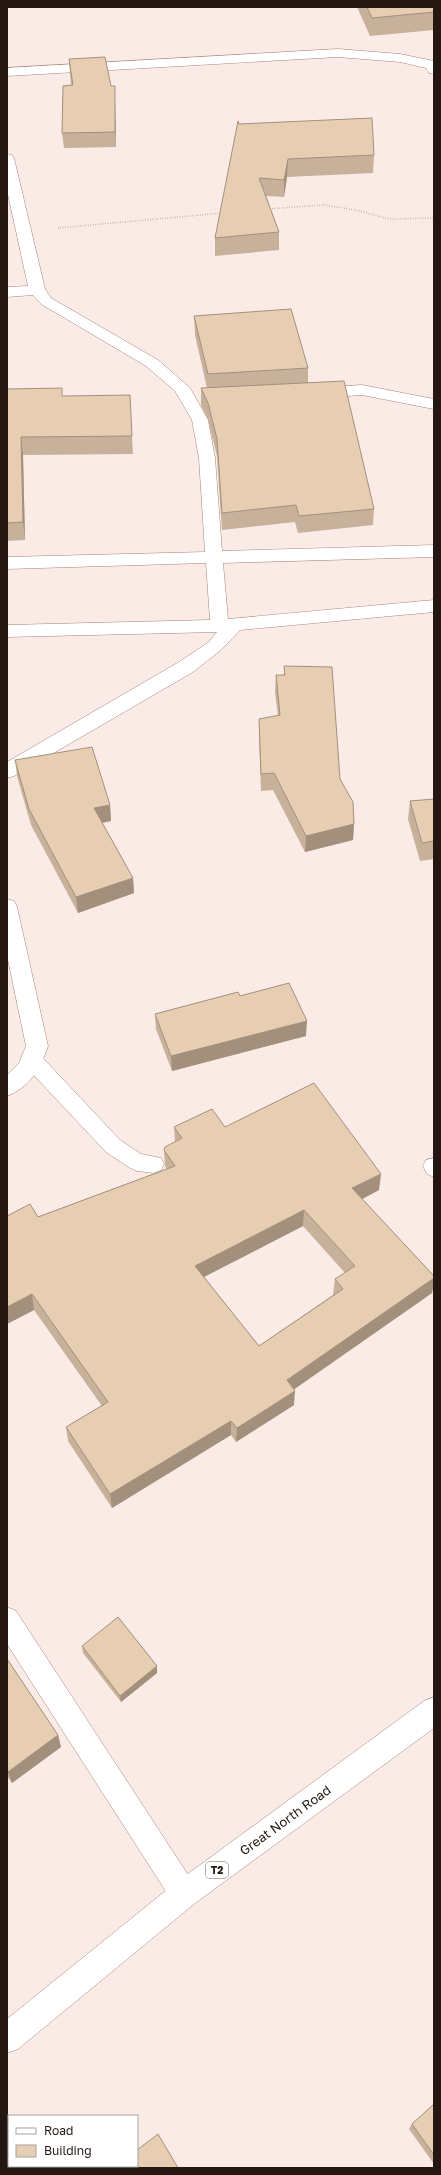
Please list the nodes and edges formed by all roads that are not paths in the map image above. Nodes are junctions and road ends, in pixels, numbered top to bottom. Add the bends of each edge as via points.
1 (434, 70) edge
2 (7, 72) edge
3 (7, 158) edge
4 (37, 290) junction
5 (7, 292) edge
6 (300, 394) edge
7 (434, 404) edge
8 (434, 551) edge
9 (214, 559) junction
10 (7, 563) edge
11 (434, 606) edge
12 (227, 625) junction
13 (7, 631) edge
14 (7, 771) edge
15 (7, 907) edge
16 (33, 1061) junction
17 (7, 1087) edge
18 (154, 1164) dead end
19 (7, 1620) edge
20 (434, 1711) edge
21 (184, 1894) junction
22 (7, 2038) edge

1 - 2 main road via 432,66 400,58 338,53
3 - 4 main road
4 - 5 main road
4 - 9 main road via 56,307 152,363 198,400 207,458
6 - 7 main road via 362,390
8 - 9 main road
9 - 10 main road
9 - 12 main road
11 - 12 main road
12 - 13 main road
12 - 14 main road via 215,646 186,667
15 - 16 main road via 38,1046
16 - 17 main road via 25,1073
16 - 18 lane via 113,1146 137,1162
19 - 21 main road
20 - 21 main road, Great North Road / T2
21 - 22 main road, Great North Road / T2

